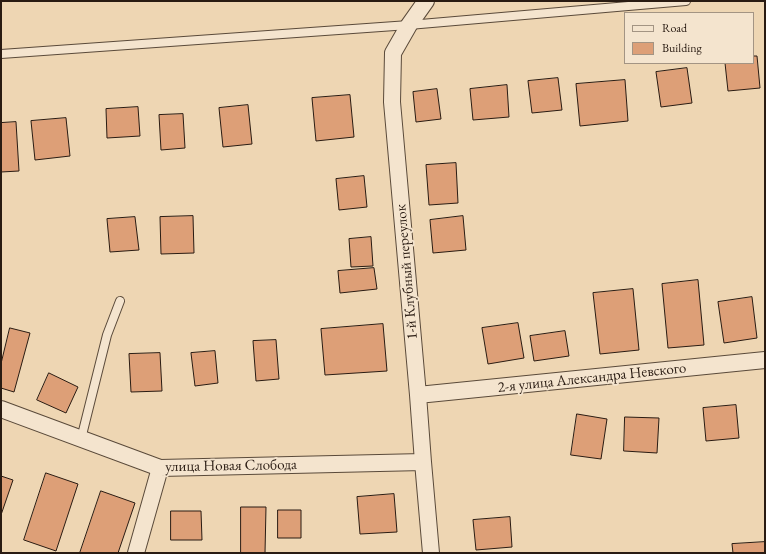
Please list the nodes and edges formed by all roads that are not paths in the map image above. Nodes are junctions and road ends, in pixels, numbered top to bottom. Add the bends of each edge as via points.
1 (426, 1) edge
2 (686, 1) edge
3 (408, 25) junction
4 (1, 54) edge
5 (120, 301) dead end
6 (765, 360) edge
7 (418, 395) junction
8 (1, 409) edge
9 (81, 438) junction
10 (423, 462) junction
11 (160, 468) junction
12 (136, 553) edge
13 (431, 553) edge

1 - 3 street, 1-й Клубный переулок
2 - 3 lane
3 - 4 lane
3 - 7 street, 1-й Клубный переулок via 393,53 392,102
5 - 9 lane via 107,335
6 - 7 street, 2-я улица Александра Невского
7 - 10 street, 1-й Клубный переулок
8 - 9 street, улица Новая Слобода
9 - 11 street, улица Новая Слобода
10 - 11 street, улица Новая Слобода
10 - 13 street, 1-й Клубный переулок
11 - 12 street

